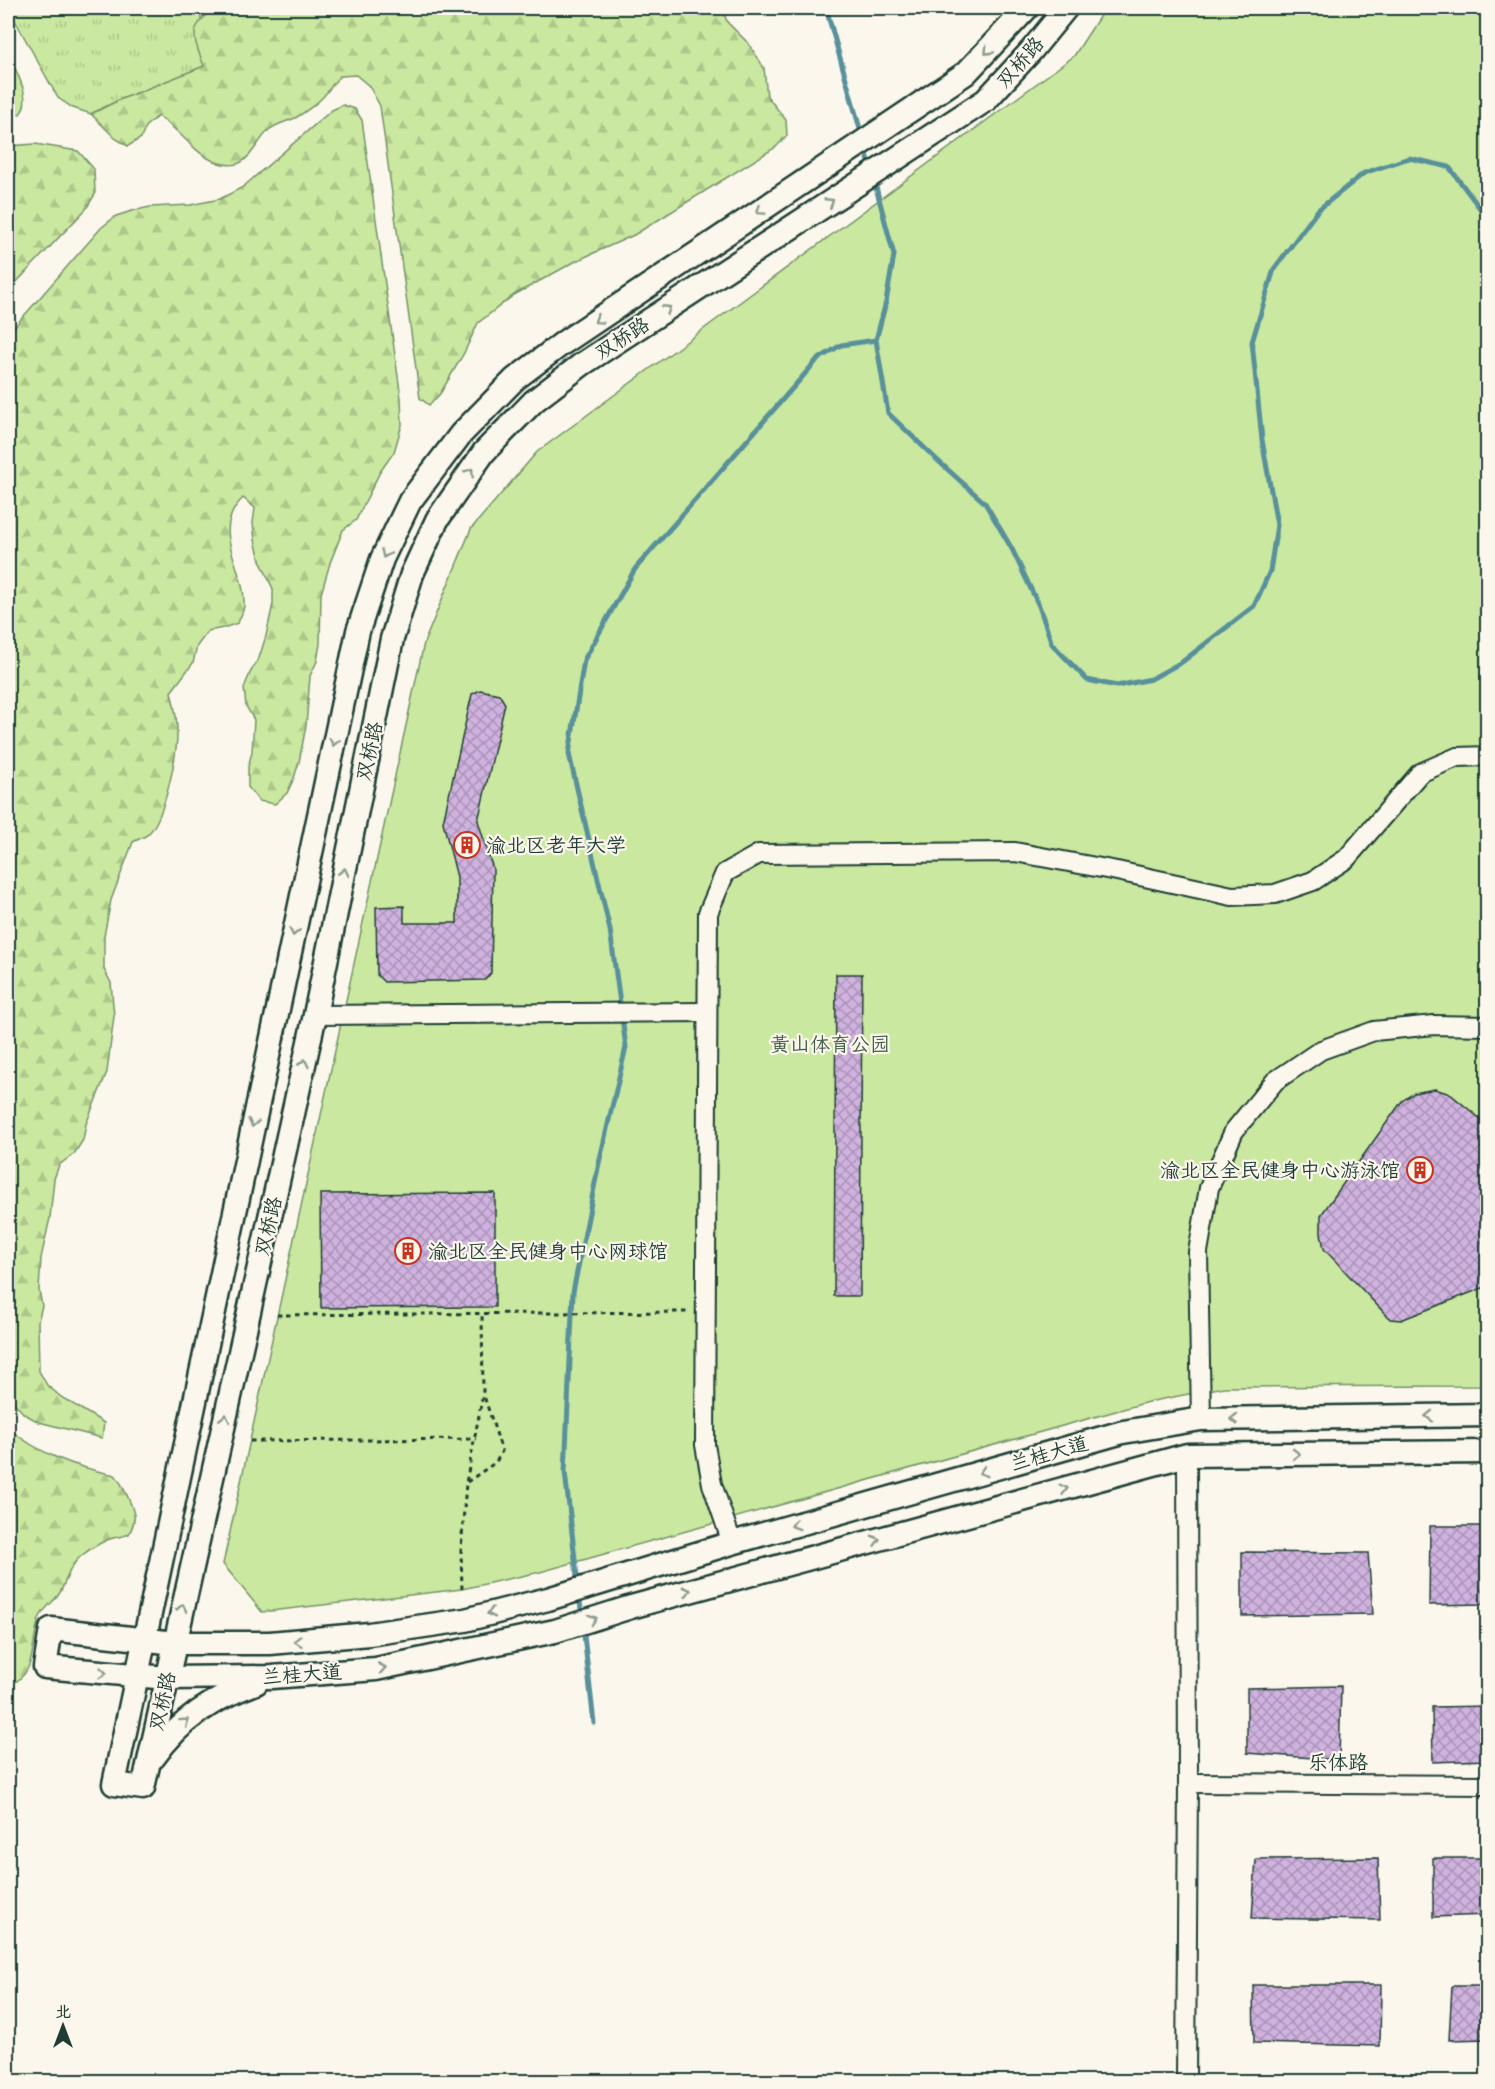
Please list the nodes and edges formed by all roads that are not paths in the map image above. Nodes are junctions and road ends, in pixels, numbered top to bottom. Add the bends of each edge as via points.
1 (1027, 8) edge
2 (1066, 8) edge
3 (1488, 756) edge
4 (707, 1012) junction
5 (315, 1015) junction
6 (1488, 1026) edge
7 (1488, 1415) edge
8 (1201, 1419) junction
9 (1488, 1452) edge
10 (1187, 1455) junction
11 (732, 1543) junction
12 (144, 1639) junction
13 (175, 1642) junction
14 (136, 1676) junction
15 (272, 1677) junction
16 (167, 1678) junction
17 (148, 1766) junction
18 (1188, 1783) junction
19 (1488, 1785) edge
20 (1186, 2082) edge

1 -> 12 main road, 双桥路 via 966,73 514,379 461,434 410,501 382,559 358,631
5 -> 2 main road, 双桥路 via 392,639 412,574 437,520 484,452 534,401 581,365 986,100
3 - 4 street via 1457,757 1420,773 1346,859 1313,881 1275,894 1232,896 1015,852 759,854 724,873 708,913
4 - 5 street
4 - 11 street via 705,1445 712,1484
13 -> 5 main road, 双桥路
6 - 8 street via 1434,1025 1374,1032 1321,1050 1275,1082 1234,1131 1209,1188 1198,1252
7 -> 8 main road, 兰桂大道
8 -> 11 main road, 兰桂大道 via 1123,1432
10 -> 9 main road, 兰桂大道
15 -> 10 main road, 兰桂大道 via 376,1669 555,1631 631,1606
10 - 18 street
11 -> 13 main road, 兰桂大道 via 465,1620 270,1643
12 - 13 main road, 兰桂大道
12 - 14 main road, 双桥路
12 -> 14 main road, 兰桂大道 via 51,1629 45,1667
13 - 16 main road, 双桥路
14 - 16 main road, 兰桂大道
14 - 17 main road, 双桥路 via 114,1784 143,1788
15 - 16 main road, 兰桂大道
17 -> 15 main road via 169,1736 193,1715 228,1693
16 - 17 main road, 双桥路
18 - 19 street, 乐体路
18 - 20 street

